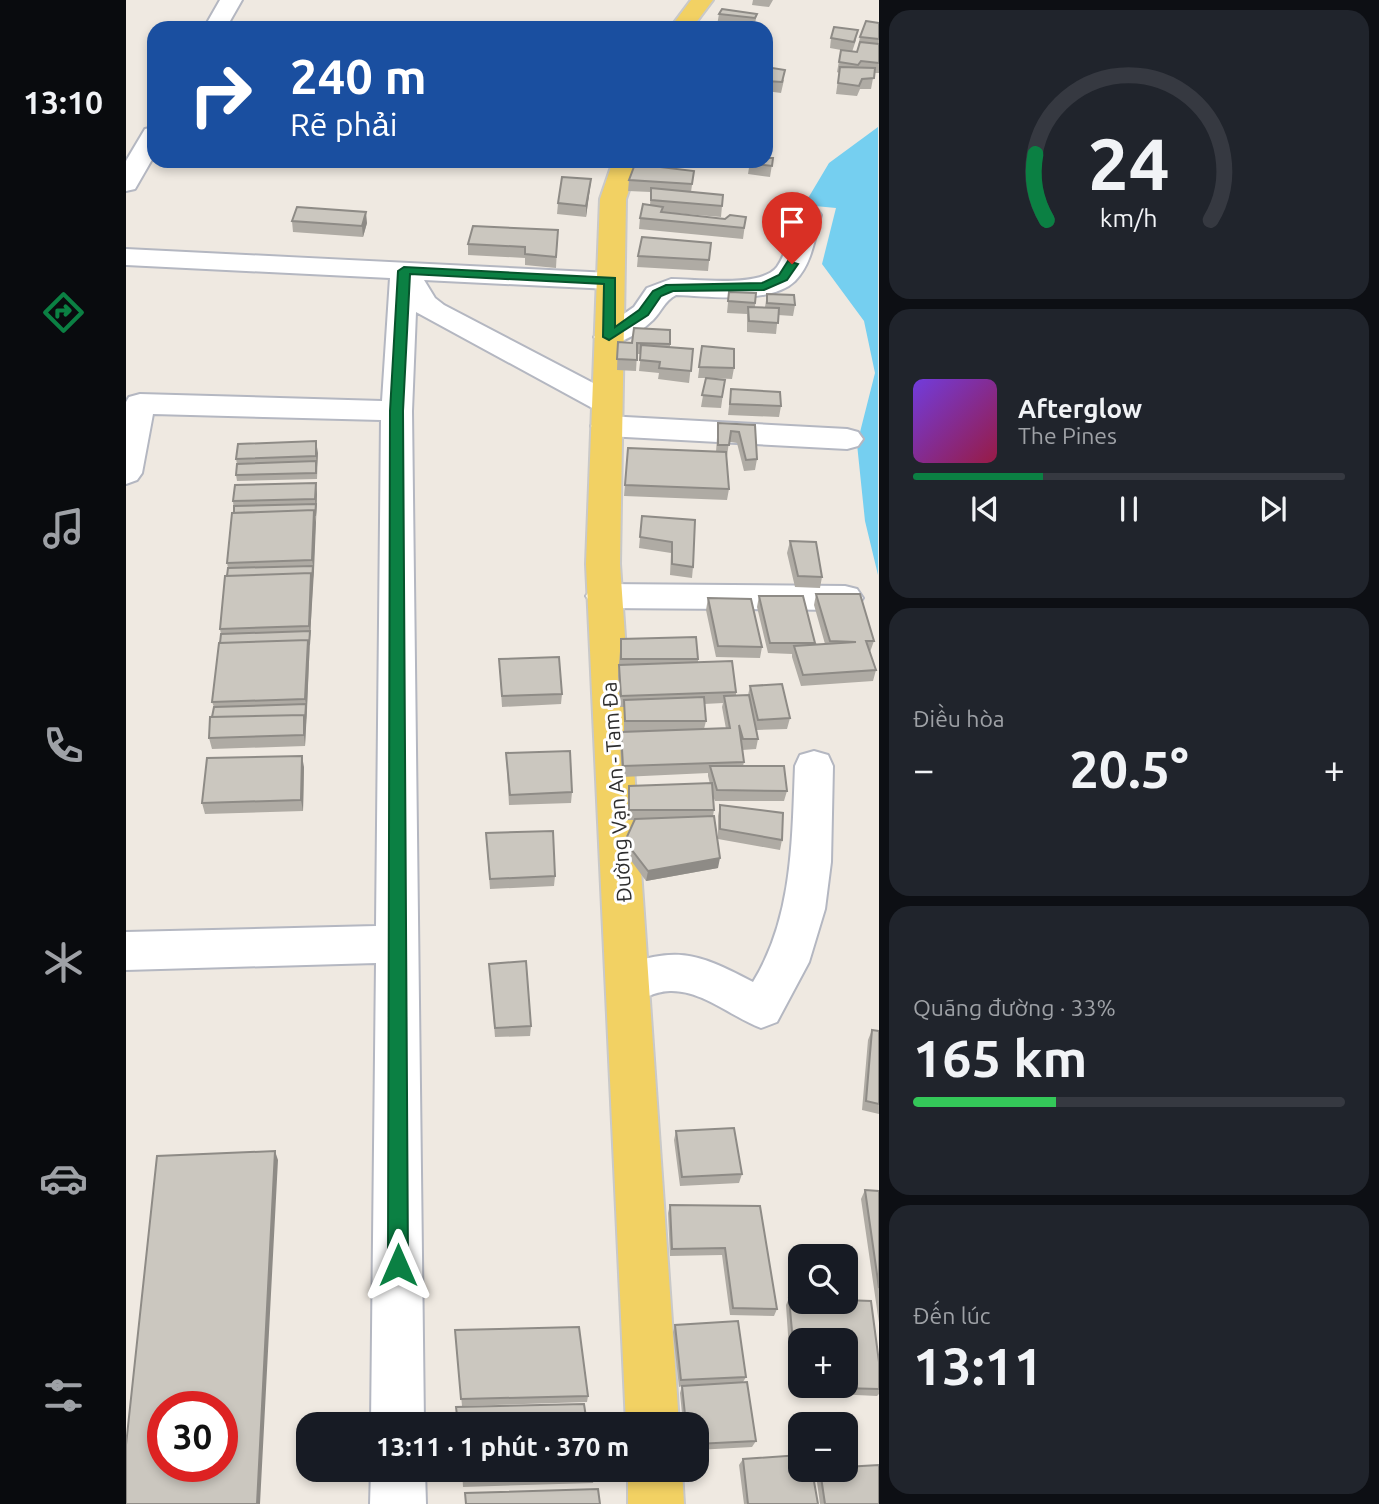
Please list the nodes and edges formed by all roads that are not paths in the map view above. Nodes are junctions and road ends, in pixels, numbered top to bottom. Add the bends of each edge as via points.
1 (231, 0) edge
2 (702, 0) edge
3 (219, 21) edge
4 (686, 21) edge
5 (147, 146) edge
6 (624, 168) edge
7 (126, 183) edge
8 (808, 215) dead end
9 (126, 257) edge
10 (404, 271) junction
11 (610, 281) junction
12 (609, 346) junction
13 (552, 373) junction
14 (397, 411) junction
15 (607, 414) junction
16 (846, 439) dead end
17 (126, 473) edge
18 (604, 596) junction
19 (845, 598) edge
20 (814, 766) dead end
21 (397, 944) junction
22 (126, 951) edge
23 (628, 983) junction
24 (398, 1412) edge
25 (652, 1412) edge
26 (398, 1482) edge
27 (655, 1482) edge
28 (398, 1504) edge
29 (656, 1504) edge

1 - 3 street
2 - 4 main road
5 - 7 street
6 - 11 main road, Đường Vạn An - Tam Đa via 613,199
8 - 12 street via 783,278 764,286 671,287 657,294
9 - 10 street
10 - 11 street
10 - 13 street via 424,304
10 - 14 street
11 - 12 main road, Đường Vạn An - Tam Đa
12 - 13 street via 588,371
12 - 15 main road, Đường Vạn An - Tam Đa
13 - 15 street
14 - 17 street via 140,404
14 - 21 street
15 - 16 street
15 - 18 main road, Đường Vạn An - Tam Đa
18 - 19 street
18 - 23 main road, Đường Vạn An - Tam Đa
20 - 23 street via 806,895 790,954 761,1007 702,977 670,972
21 - 22 street
21 - 24 street
23 - 25 main road, Đường Vạn An - Tam Đa
26 - 28 street
27 - 29 main road

